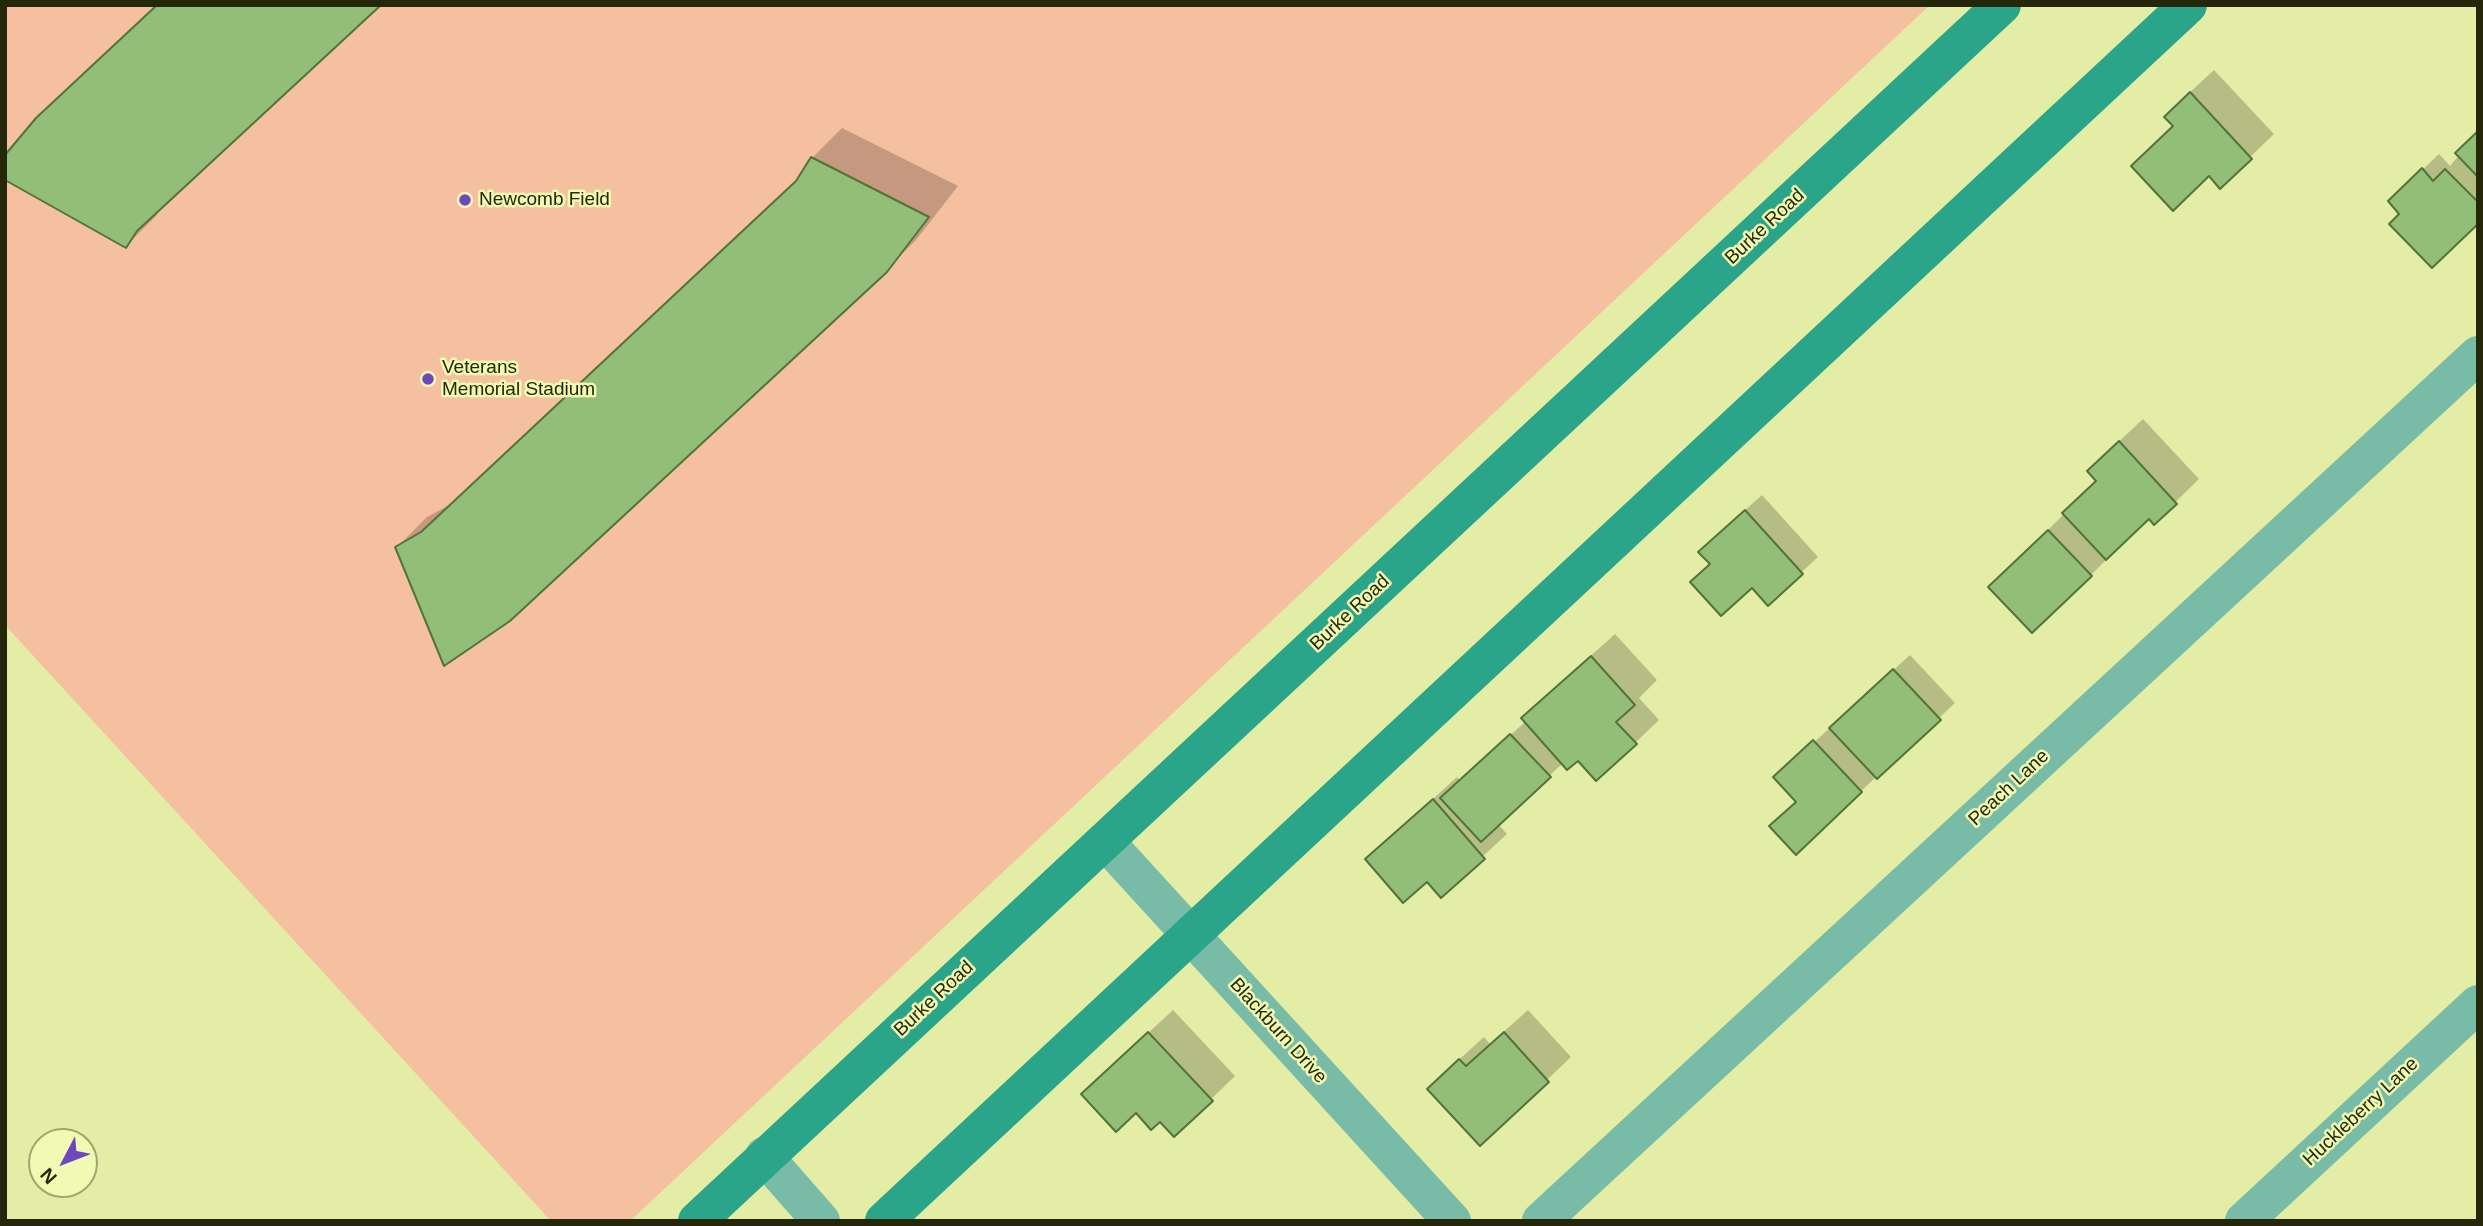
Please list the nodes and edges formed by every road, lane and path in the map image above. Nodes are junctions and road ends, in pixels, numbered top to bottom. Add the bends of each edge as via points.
1 (2002, 5) edge
2 (2188, 5) edge
3 (2478, 355) edge
4 (1105, 841) junction
5 (1192, 936) junction
6 (2478, 1004) edge
7 (764, 1156) junction
8 (697, 1221) edge
9 (821, 1221) edge
10 (884, 1221) edge
11 (1452, 1221) edge
12 (1541, 1221) edge
13 (2244, 1221) edge

1 - 4 main road, Burke Road
2 - 5 main road
3 - 12 street, Peach Lane
4 - 5 street, Blackburn Drive
4 - 7 main road, Burke Road
5 - 10 main road
5 - 11 street, Blackburn Drive
6 - 13 street, Huckleberry Lane
7 - 8 main road, Burke Road
7 - 9 street

